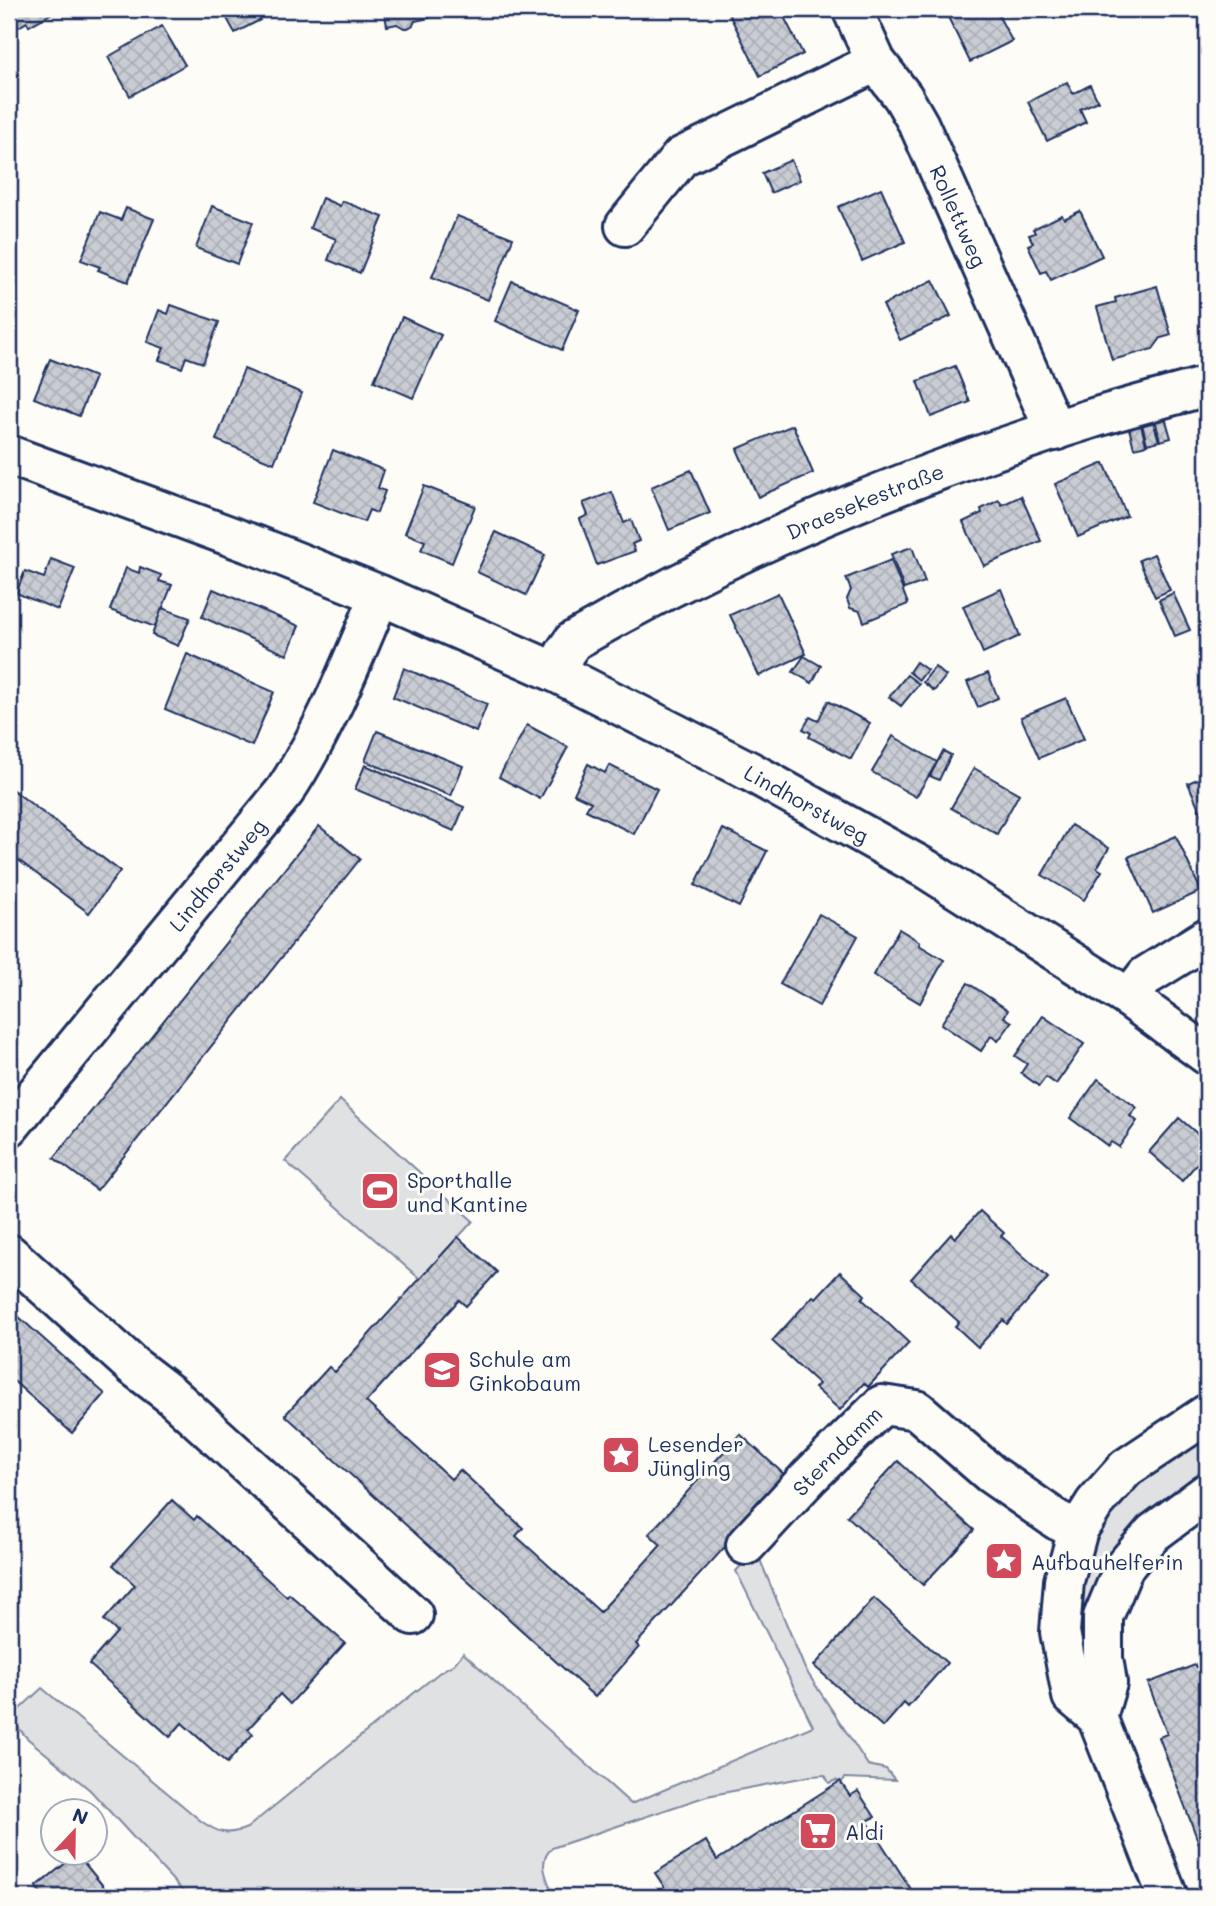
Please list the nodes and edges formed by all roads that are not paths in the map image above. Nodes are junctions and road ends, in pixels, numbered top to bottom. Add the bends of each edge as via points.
1 (852, 9) edge
2 (876, 62) junction
3 (625, 226) dead end
4 (1207, 386) edge
5 (1055, 431) junction
6 (9, 455) edge
7 (380, 595) junction
8 (555, 672) junction
9 (1207, 938) edge
10 (1129, 998) junction
11 (1207, 1055) edge
12 (9, 1127) edge
13 (9, 1254) edge
14 (1207, 1414) edge
15 (1207, 1493) edge
16 (1078, 1530) junction
17 (746, 1545) dead end
18 (413, 1615) dead end
19 (1097, 1717) junction
20 (1168, 1897) edge

1 - 2 street, Rollettweg
2 - 3 street via 681,157
2 - 5 street, Rollettweg via 919,125
4 - 5 street, Draesekestraße
5 - 8 street, Draesekestraße via 878,494 656,596 573,641
6 - 7 street, Lindhorstweg
7 - 8 street, Lindhorstweg
7 - 12 street, Lindhorstweg via 337,695 285,791
8 - 10 street, Lindhorstweg via 751,772 926,869
9 - 10 street via 1146,976
10 - 11 street, Lindhorstweg
13 - 18 street
14 - 16 street via 1126,1468
15 - 19 street via 1153,1533 1124,1567 1103,1617 1107,1683
16 - 17 street, Sterndamm via 990,1474 917,1410 882,1405
16 - 19 street via 1064,1581 1060,1632 1072,1696
19 - 20 street

